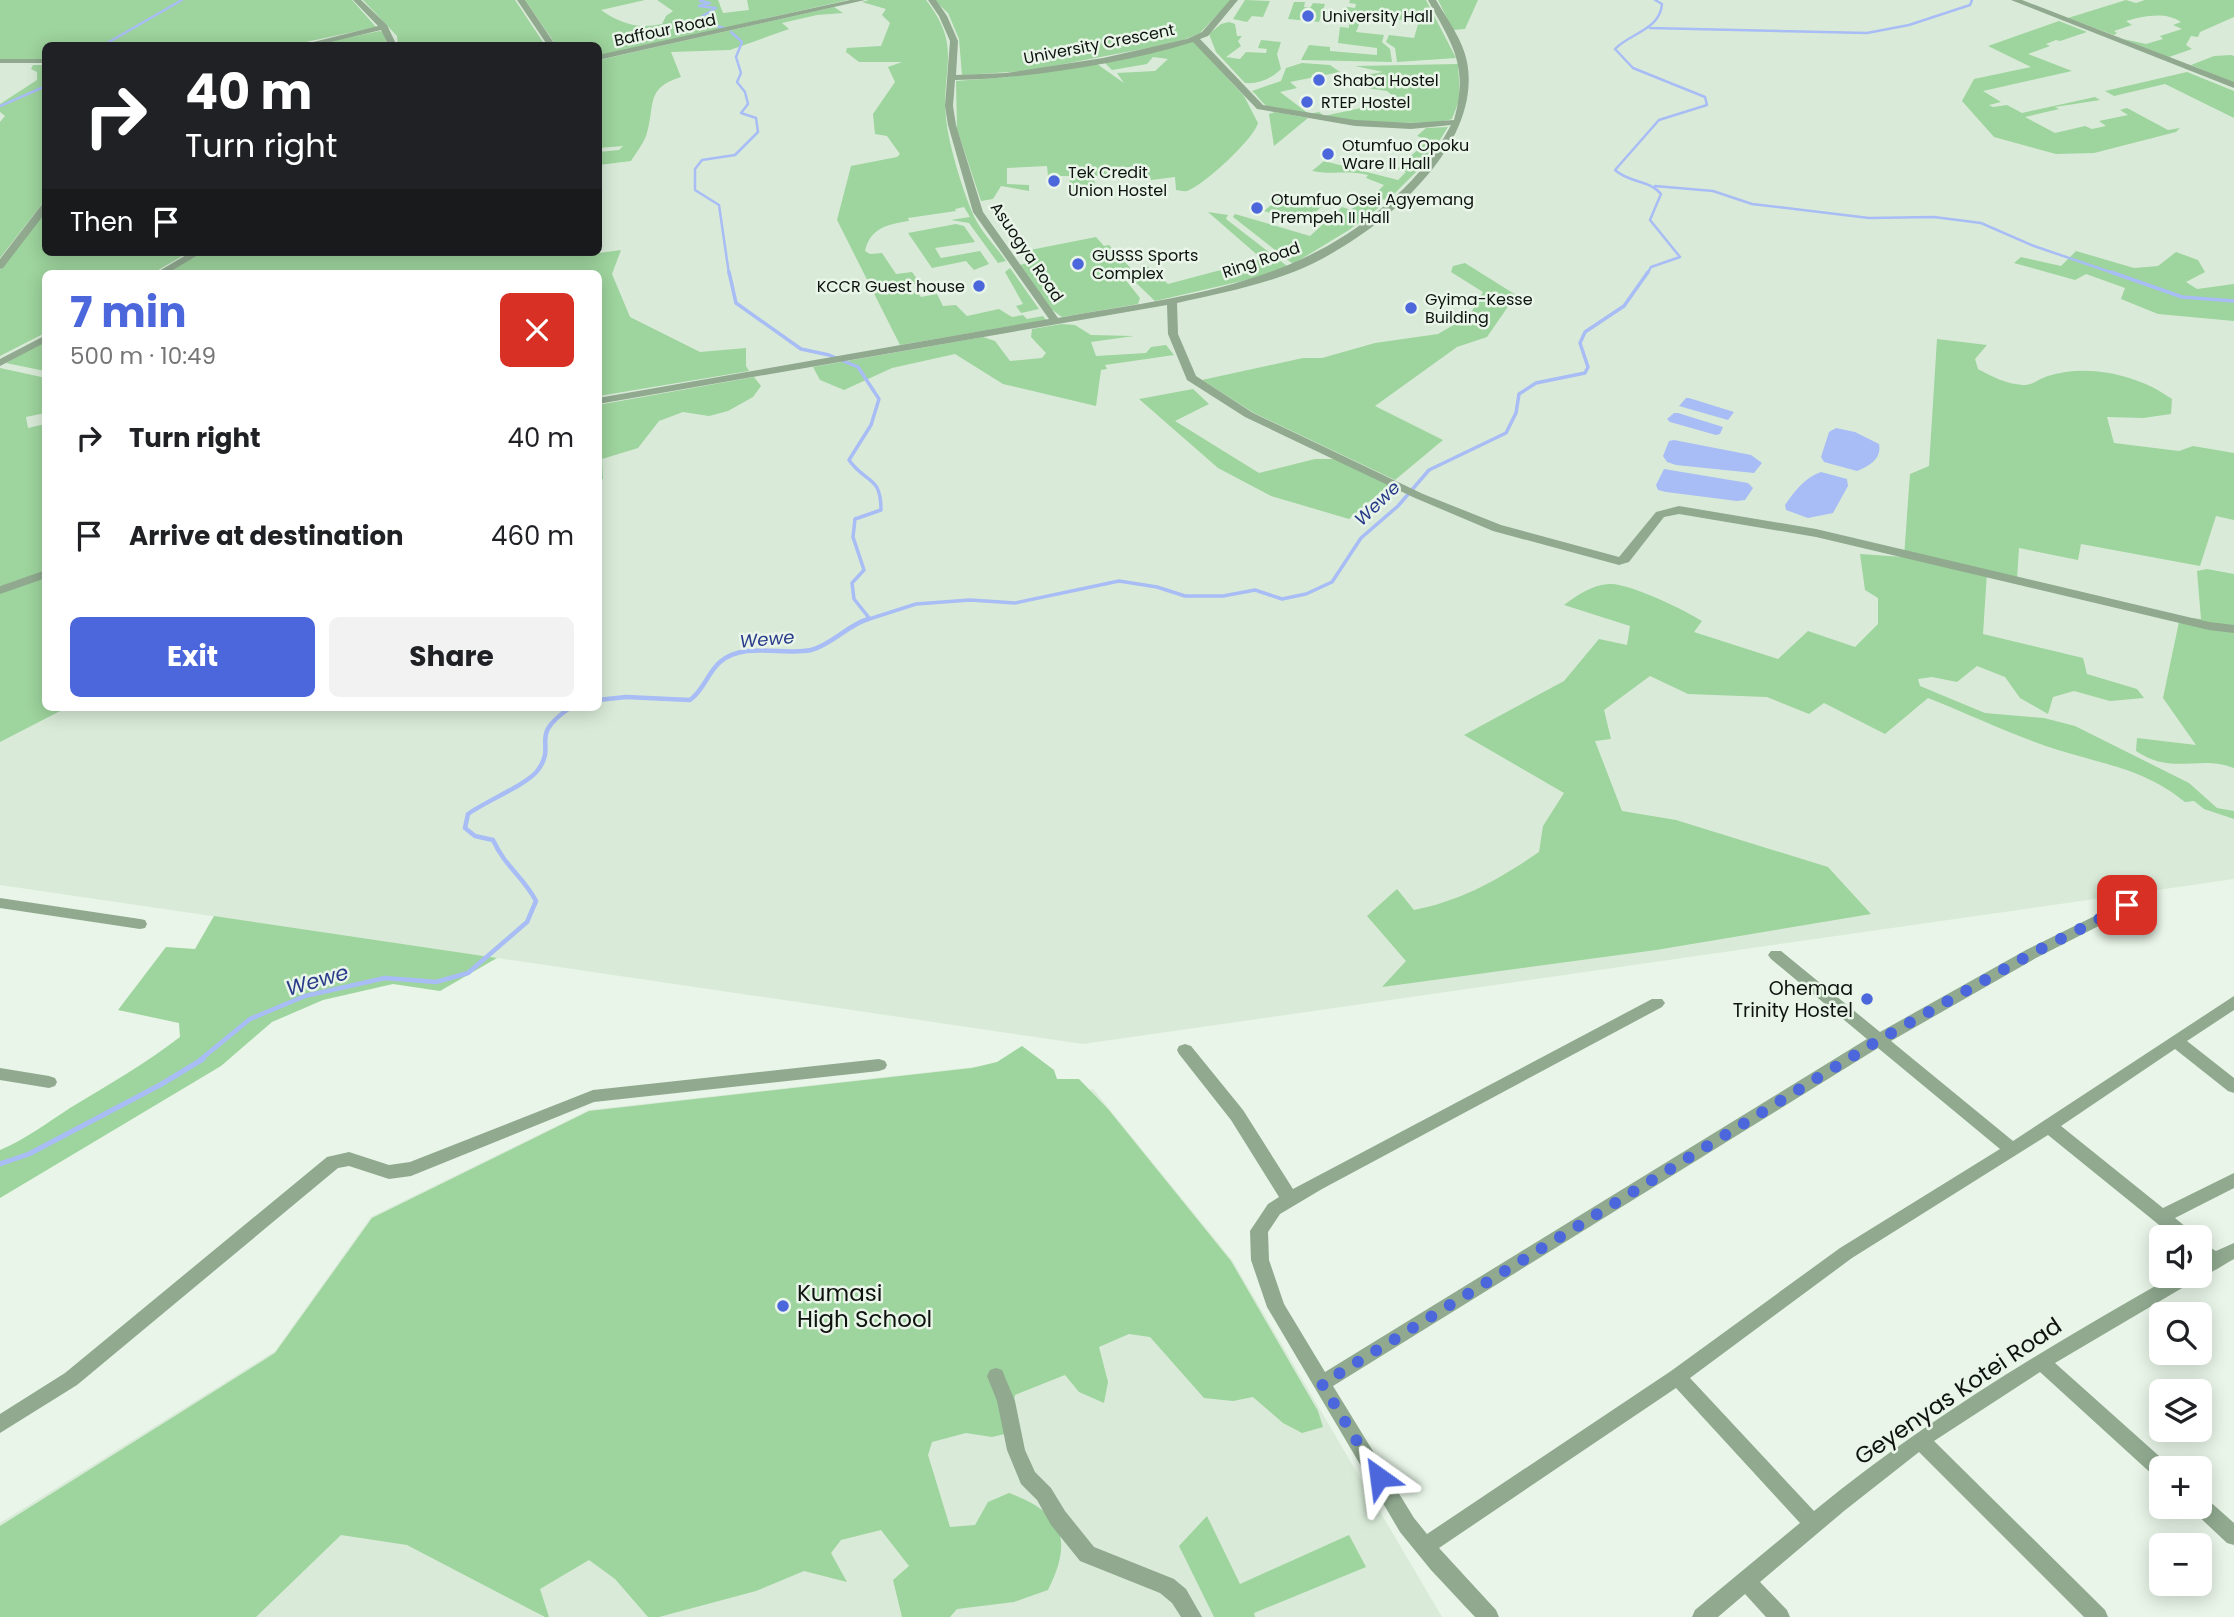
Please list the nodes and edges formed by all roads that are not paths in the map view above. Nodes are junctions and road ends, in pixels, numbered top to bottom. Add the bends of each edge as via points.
1 (357, 0) edge
2 (521, 0) edge
3 (861, 0) edge
4 (932, 0) edge
5 (1234, 0) edge
6 (1432, 0) edge
7 (2015, 0) edge
8 (384, 27) junction
9 (1205, 34) junction
10 (1195, 39) junction
11 (318, 42) edge
12 (391, 42) edge
13 (549, 42) edge
14 (1211, 52) junction
15 (602, 57) edge
16 (0, 61) edge
17 (42, 61) edge
18 (953, 78) junction
19 (2234, 85) edge
20 (1458, 122) junction
21 (42, 210) edge
22 (191, 256) edge
23 (0, 267) edge
24 (166, 270) edge
25 (1172, 301) junction
26 (1055, 321) junction
27 (42, 340) edge
28 (0, 363) edge
29 (602, 400) edge
30 (42, 575) edge
31 (0, 590) edge
32 (2234, 629) edge
33 (0, 903) edge
34 (2127, 905) dead end
35 (140, 924) dead end
36 (1776, 955) dead end
37 (2234, 1002) edge
38 (1657, 1003) dead end
39 (1879, 1040) junction
40 (2176, 1041) junction
41 (1185, 1050) dead end
42 (879, 1065) dead end
43 (0, 1074) edge
44 (49, 1083) dead end
45 (2234, 1087) edge
46 (2049, 1126) junction
47 (2012, 1150) junction
48 (2234, 1180) edge
49 (1290, 1200) junction
50 (2162, 1217) junction
51 (2172, 1225) edge
52 (2167, 1288) edge
53 (2041, 1362) junction
54 (996, 1376) dead end
55 (1677, 1377) junction
56 (1322, 1384) junction
57 (0, 1424) edge
58 (1920, 1440) junction
59 (2149, 1459) edge
60 (2212, 1516) edge
61 (1812, 1523) junction
62 (2234, 1536) edge
63 (1424, 1547) junction
64 (1746, 1581) junction
65 (1192, 1617) edge
66 (1489, 1617) edge
67 (1702, 1617) edge
68 (1780, 1617) edge
69 (2098, 1617) edge

1 - 8 street
2 - 13 street
3 - 15 street, Baffour Road
4 - 18 street, Asuogya Road via 954,41
5 - 9 street, University Crescent
6 - 20 street, Ring Road via 1463,62 1464,95
7 - 19 street
8 - 11 street
8 - 12 street
9 - 10 street, University Crescent
9 - 14 street
10 - 14 street
10 - 18 street, University Crescent via 1006,76
14 - 20 street via 1261,107 1366,124
16 - 17 street
18 - 26 street, Asuogya Road via 952,125 978,212
20 - 25 street, Ring Road via 1401,199 1329,251 1258,281
21 - 23 street
22 - 24 street
25 - 26 street, Ring Road
25 - 32 street via 1173,334 1184,366 1197,384 1249,415 1497,528 1612,560 1625,559 1660,514 1671,509 1816,533
26 - 29 street, Ring Road
27 - 28 street
30 - 31 street
33 - 35 street
34 - 39 street
36 - 39 street
37 - 40 street
38 - 49 street
39 - 47 street
39 - 56 street
40 - 45 street
40 - 46 street
41 - 49 street via 1237,1115
42 - 57 street via 593,1096 411,1169 389,1172 349,1159 332,1162 71,1378
43 - 44 street
46 - 47 street
46 - 50 street
47 - 55 street via 1846,1253
48 - 50 street
49 - 56 street via 1274,1209 1259,1231 1260,1259 1276,1307
50 - 51 street
52 - 53 street, Geyenyas Kotei Road
53 - 58 street, Geyenyas Kotei Road
53 - 59 street
54 - 65 street via 1028,1478 1065,1527 1087,1554 1167,1586
55 - 61 street
55 - 63 street
56 - 63 street
58 - 61 street, Geyenyas Kotei Road
58 - 69 street
60 - 62 street
61 - 64 street, Geyenyas Kotei Road
63 - 66 street
64 - 67 street, Geyenyas Kotei Road
64 - 68 street

